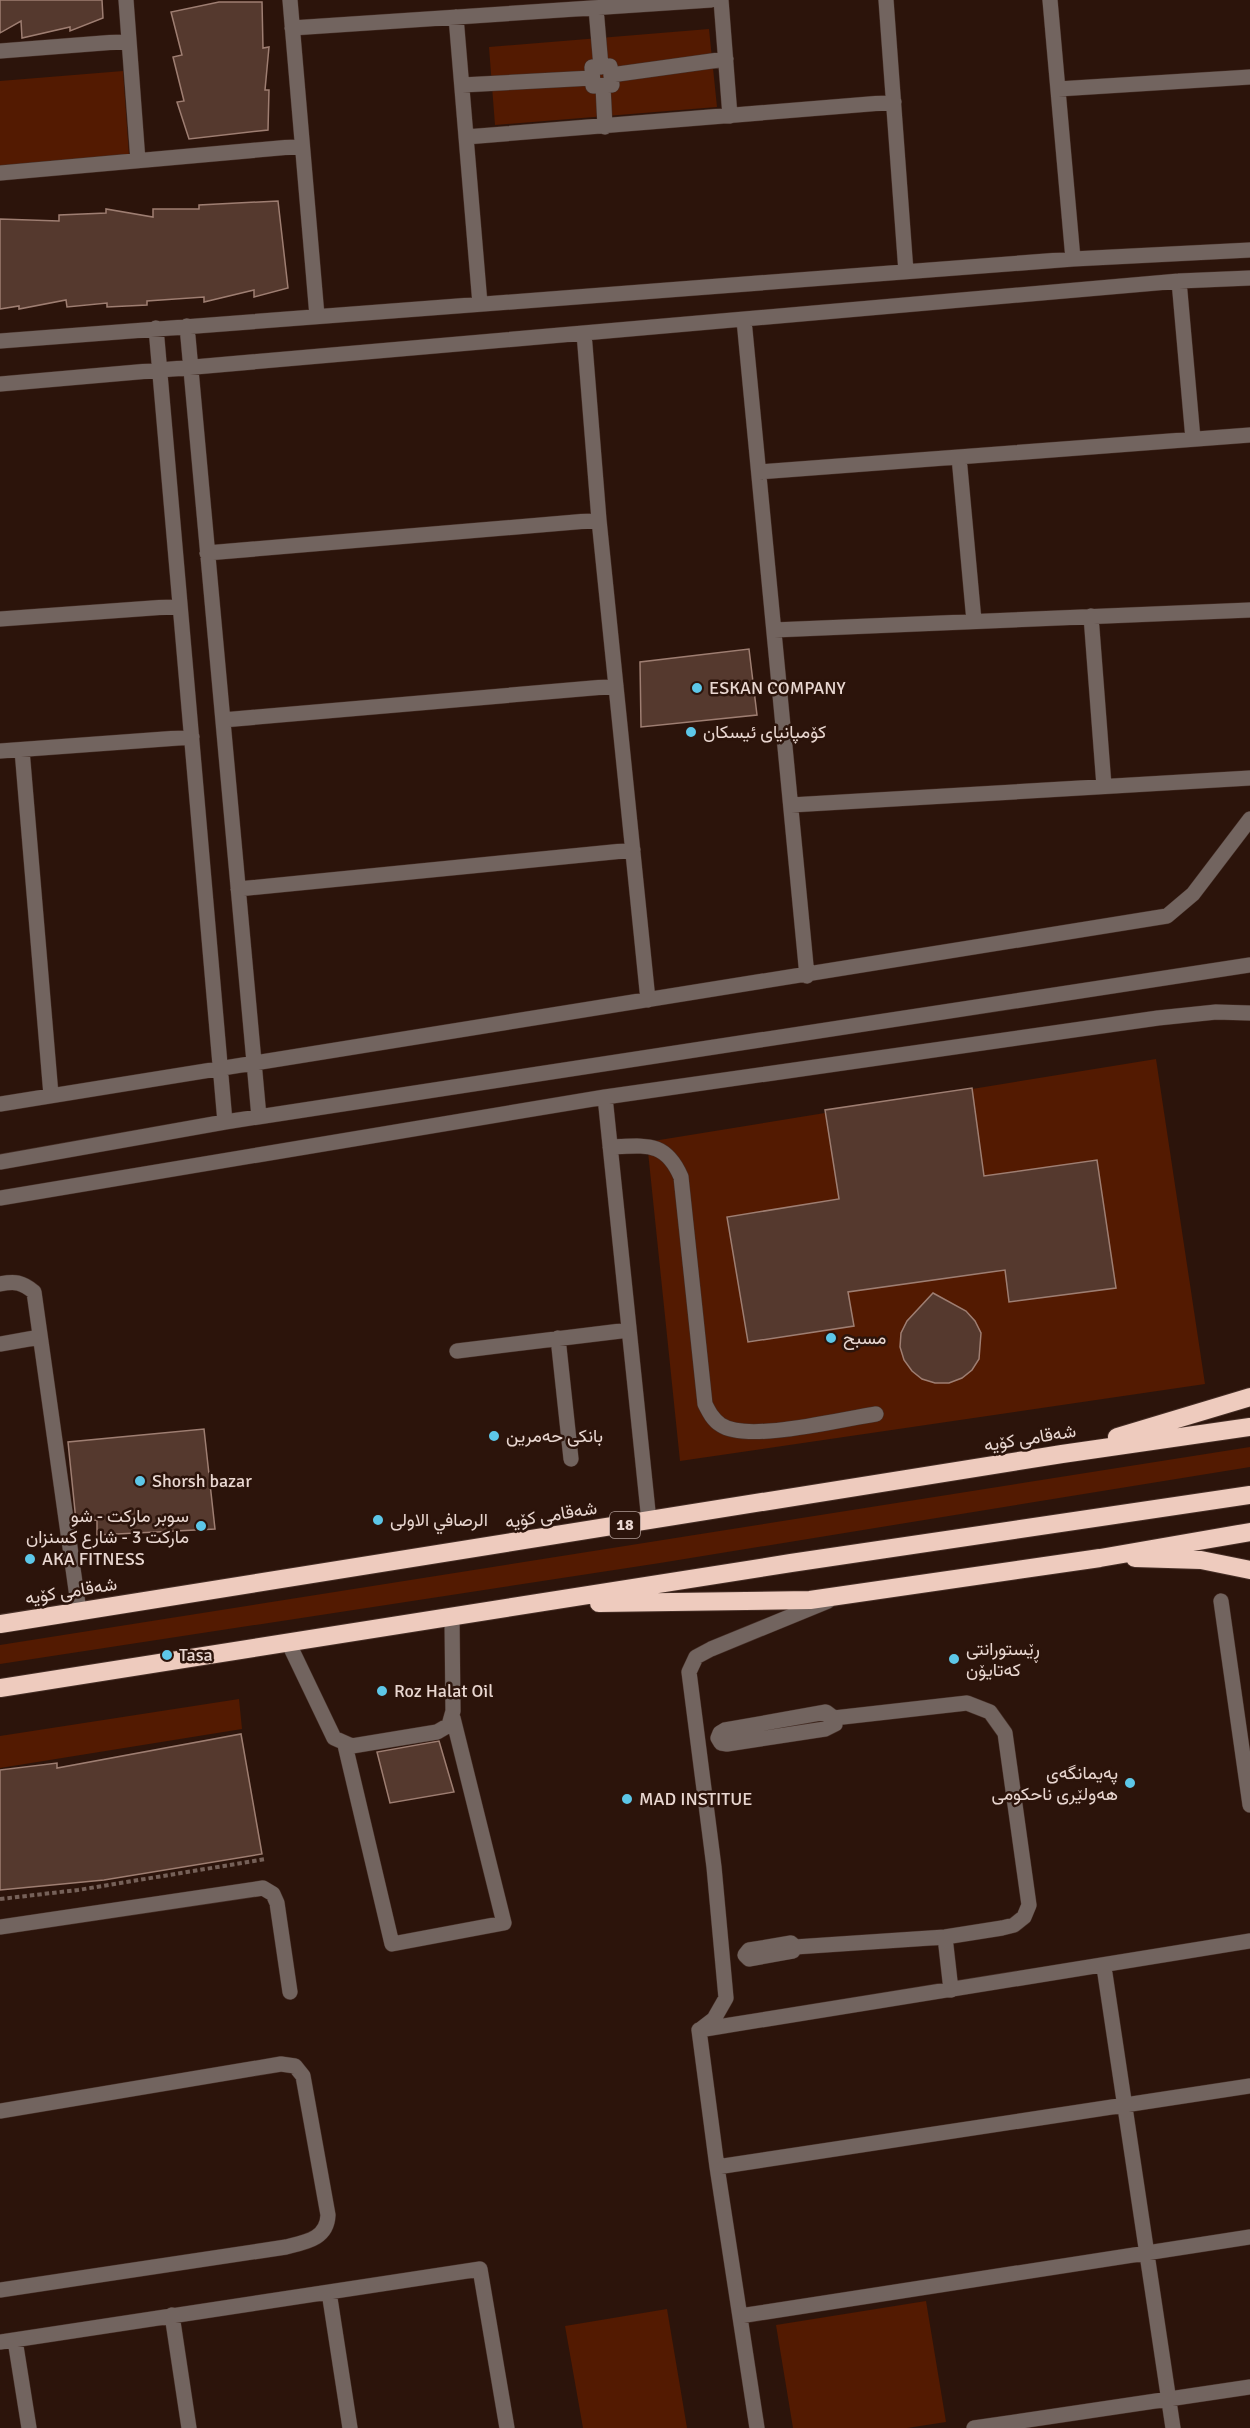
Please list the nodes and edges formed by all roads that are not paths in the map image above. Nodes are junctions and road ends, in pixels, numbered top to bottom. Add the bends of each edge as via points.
1 (126, 0) edge
2 (290, 0) edge
3 (711, 0) edge
4 (721, 0) edge
5 (886, 0) edge
6 (1050, 0) edge
7 (596, 8) junction
8 (456, 17) junction
9 (292, 28) junction
10 (129, 41) junction
11 (0, 51) edge
12 (726, 59) junction
13 (602, 77) junction
14 (1250, 77) edge
15 (462, 85) junction
16 (1058, 89) junction
17 (894, 102) junction
18 (730, 116) junction
19 (605, 127) junction
20 (466, 137) junction
21 (302, 146) junction
22 (138, 161) junction
23 (0, 173) edge
24 (1250, 250) edge
25 (1073, 259) junction
26 (906, 272) junction
27 (1250, 278) edge
28 (1179, 281) junction
29 (480, 304) junction
30 (317, 316) junction
31 (744, 320) junction
32 (187, 326) junction
33 (156, 328) junction
34 (584, 333) junction
35 (0, 341) edge
36 (191, 368) junction
37 (160, 370) junction
38 (0, 384) edge
39 (1250, 435) edge
40 (1193, 439) junction
41 (959, 457) junction
42 (759, 472) junction
43 (599, 520) junction
44 (207, 553) junction
45 (180, 606) junction
46 (1250, 610) edge
47 (1091, 616) junction
48 (0, 619) edge
49 (974, 621) junction
50 (774, 630) junction
51 (616, 686) junction
52 (223, 720) junction
53 (192, 737) junction
54 (22, 750) junction
55 (0, 752) edge
56 (1250, 778) edge
57 (1104, 786) junction
58 (791, 805) junction
59 (1250, 819) edge
60 (633, 850) junction
61 (238, 889) junction
62 (1250, 966) edge
63 (807, 976) junction
64 (648, 1000) junction
65 (1250, 1013) edge
66 (254, 1062) junction
67 (220, 1067) junction
68 (51, 1095) junction
69 (605, 1097) junction
70 (0, 1104) edge
71 (259, 1117) junction
72 (225, 1122) junction
73 (610, 1147) junction
74 (0, 1162) edge
75 (0, 1198) edge
76 (0, 1284) edge
77 (629, 1330) junction
78 (40, 1337) junction
79 (558, 1338) junction
80 (0, 1344) edge
81 (457, 1351) dead end
82 (1250, 1396) edge
83 (876, 1414) dead end
84 (1250, 1427) edge
85 (1062, 1454) junction
86 (571, 1459) dead end
87 (1250, 1495) edge
88 (649, 1521) junction
89 (1250, 1532) edge
90 (1100, 1558) junction
91 (1250, 1570) edge
92 (839, 1596) junction
93 (1221, 1601) dead end
94 (543, 1604) junction
95 (79, 1611) junction
96 (452, 1618) junction
97 (0, 1624) edge
98 (290, 1644) junction
99 (0, 1688) edge
100 (453, 1718) junction
101 (834, 1718) junction
102 (345, 1745) junction
103 (1250, 1805) edge
104 (0, 1927) edge
105 (945, 1937) junction
106 (1250, 1941) edge
107 (795, 1947) dead end
108 (1104, 1967) junction
109 (951, 1990) junction
110 (290, 1992) dead end
111 (699, 2030) junction
112 (1250, 2086) edge
113 (1125, 2105) junction
114 (0, 2111) edge
115 (717, 2168) junction
116 (1250, 2237) edge
117 (1147, 2254) junction
118 (0, 2290) edge
119 (329, 2292) junction
120 (172, 2315) junction
121 (740, 2316) junction
122 (8, 2341) edge
123 (1250, 2386) edge
124 (1169, 2399) junction
125 (29, 2428) edge
126 (189, 2428) edge
127 (350, 2428) edge
128 (507, 2428) edge
129 (758, 2428) edge
130 (974, 2428) edge
131 (1173, 2428) edge

1 - 10 street
2 - 9 street
3 - 7 street
4 - 12 street
5 - 17 street
6 - 16 street
7 - 8 street
7 - 13 street
8 - 9 street
8 - 15 street
9 - 21 street
10 - 11 street
10 - 22 street
12 - 13 street
12 - 18 street
13 - 15 street
13 - 19 street
14 - 16 street
15 - 20 street
16 - 25 street
17 - 18 street
17 - 26 street
18 - 19 street
19 - 20 street
20 - 29 street
21 - 22 street
21 - 30 street
22 - 23 street
24 - 25 street
25 - 26 street
26 - 29 street
27 - 28 street
28 - 31 street
28 - 40 street
29 - 30 street
30 - 32 street
31 - 34 street
31 - 42 street
32 - 33 street
32 - 36 street
33 - 35 street
33 - 37 street
34 - 36 street
34 - 43 street
36 - 37 street
36 - 44 street
37 - 38 street
37 - 45 street
39 - 40 street
40 - 41 street
41 - 42 street
41 - 49 street
42 - 50 street
43 - 44 street
43 - 51 street
44 - 52 street
45 - 48 street
45 - 53 street
46 - 47 street
47 - 49 street
47 - 57 street
49 - 50 street
50 - 58 street
51 - 52 street
51 - 60 street
52 - 61 street
53 - 54 street
53 - 67 street
54 - 55 street
54 - 68 street
56 - 57 street
57 - 58 street
58 - 63 street
59 - 63 street via 1192,894 1167,916
60 - 61 street
60 - 64 street
61 - 66 street
62 - 71 street
63 - 64 street
64 - 66 street
65 - 69 street via 1158,1018
66 - 67 street
66 - 71 street
67 - 68 street
67 - 72 street
68 - 70 street
69 - 73 street
69 - 75 street
71 - 72 street
72 - 74 street
73 - 77 street
73 - 83 street via 662,1149 681,1177 705,1404 713,1418 722,1426 769,1432
76 - 78 street via 14,1281 34,1292
77 - 79 street
77 - 88 street
78 - 80 street
78 - 95 street
79 - 81 street
79 - 86 street
82 - 85 highway
84 - 85 highway, شەقامی کۆیە / 18
85 - 88 highway, شەقامی کۆیە / 18
87 - 94 highway
88 - 95 highway, شەقامی کۆیە / 18
89 - 90 highway
90 - 91 highway via 1201,1560
90 - 92 highway
92 - 94 highway via 781,1601
92 - 111 street via 711,1649 696,1657 689,1672 726,1998 714,2019
93 - 103 street
94 - 96 highway
95 - 97 highway, شەقامی کۆیە / 18
96 - 98 highway
96 - 100 street
98 - 99 highway
98 - 102 street via 334,1738
100 - 102 street via 437,1732
100 - 102 street via 504,1923 392,1944
101 - 101 street via 833,1727 825,1729 727,1744 718,1738 725,1730 823,1713
101 - 105 street via 966,1703 990,1712 1005,1733 1029,1905 1024,1917 1014,1925
104 - 110 street via 263,1888 273,1894 277,1904
105 - 107 street
105 - 109 street
106 - 108 street
108 - 109 street
108 - 113 street
109 - 111 street
111 - 115 street
112 - 113 street
113 - 115 street
113 - 117 street
114 - 118 street via 281,2064 295,2066 303,2076 328,2215 327,2227 318,2236 286,2247
115 - 121 street
116 - 117 street
117 - 121 street
117 - 124 street
119 - 120 street
119 - 127 street
119 - 128 street via 480,2269
120 - 122 street
120 - 126 street
121 - 129 street
122 - 125 street
123 - 124 street
124 - 130 street
124 - 131 street

